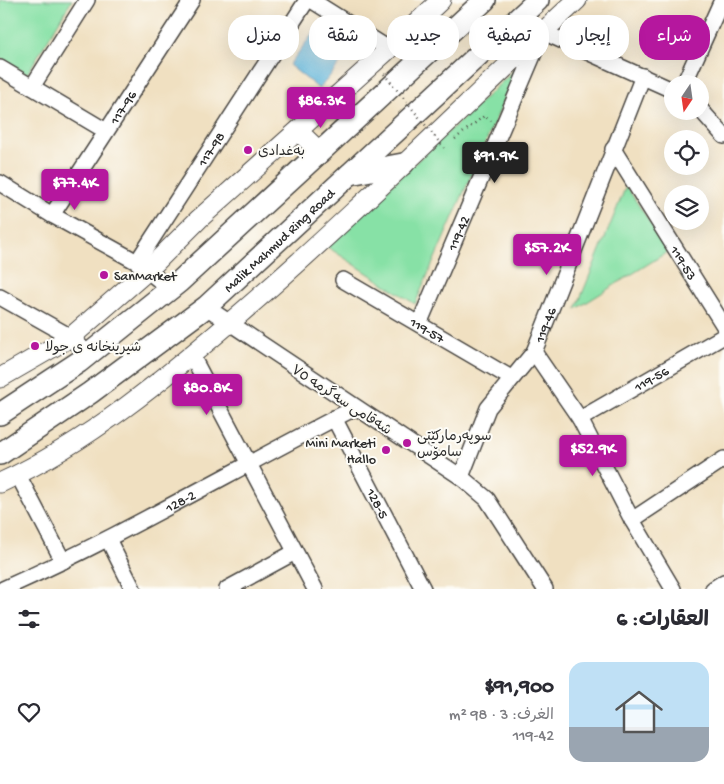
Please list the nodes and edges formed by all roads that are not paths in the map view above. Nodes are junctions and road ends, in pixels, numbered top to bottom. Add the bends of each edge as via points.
1 (87, 0) edge
2 (192, 0) edge
3 (307, 0) edge
4 (311, 0) edge
5 (440, 0) edge
6 (486, 0) edge
7 (538, 0) edge
8 (577, 0) edge
9 (722, 0) edge
10 (424, 15) edge
11 (549, 26) edge
12 (549, 35) edge
13 (387, 48) edge
14 (387, 51) edge
15 (513, 60) edge
16 (531, 60) edge
17 (0, 68) edge
18 (688, 75) edge
19 (643, 76) junction
20 (664, 86) edge
21 (32, 88) junction
22 (709, 119) edge
23 (298, 131) junction
24 (106, 132) junction
25 (724, 136) edge
26 (614, 149) junction
27 (320, 152) junction
28 (403, 164) junction
29 (350, 174) junction
30 (0, 183) edge
31 (52, 215) junction
32 (142, 266) junction
33 (343, 280) dead end
34 (170, 289) junction
35 (0, 297) edge
36 (206, 307) junction
37 (229, 324) junction
38 (419, 324) junction
39 (724, 326) edge
40 (724, 336) edge
41 (71, 337) junction
42 (534, 352) junction
43 (89, 354) junction
44 (192, 356) junction
45 (0, 378) edge
46 (512, 378) junction
47 (355, 408) junction
48 (0, 414) edge
49 (334, 418) junction
50 (580, 419) junction
51 (0, 454) edge
52 (724, 460) edge
53 (248, 462) junction
54 (18, 475) junction
55 (461, 477) junction
56 (0, 483) edge
57 (632, 520) junction
58 (108, 539) junction
59 (295, 552) junction
60 (63, 561) junction
61 (724, 582) edge
62 (20, 586) edge
63 (3, 589) edge
64 (133, 589) edge
65 (227, 589) edge
66 (315, 589) edge
67 (423, 589) edge
68 (545, 589) edge
69 (673, 589) edge
70 (713, 589) edge

1 - 21 street
2 - 24 street, 117-96
3 - 32 street, 117-98
4 - 13 street
5 - 10 main road
6 - 27 highway
7 - 29 highway, Malik Mahmud Ring Road
8 - 11 main road
9 - 18 street
12 - 19 street
14 - 23 main road
15 - 28 main road
16 - 38 street, 119-42
17 - 21 street
19 - 20 street
19 - 26 street, 119-46
21 - 24 street
22 - 25 street
23 - 27 main road
23 - 32 main road
24 - 31 street, 117-96
26 - 39 street, 119-53
26 - 42 street, 119-46
27 - 34 highway
28 - 29 highway
28 - 37 main road via 311,253
29 - 36 highway, Malik Mahmud Ring Road
30 - 31 street
31 - 32 street
32 - 34 street
32 - 41 main road
33 - 38 street, 119-57
34 - 43 highway
35 - 41 street
36 - 37 street, شەقامی سەگرمە ٧٥
36 - 51 highway, Malik Mahmud Ring Road via 90,393
37 - 44 main road
37 - 47 street, شەقامی سەگرمە ٧٥
38 - 46 street, 119-57
40 - 50 street, 119-56
41 - 43 street
41 - 45 main road
42 - 46 street, 119-46
42 - 50 street
43 - 48 highway
44 - 53 street
44 - 54 main road via 84,435
46 - 55 street, 119-46 via 488,408
47 - 49 street, 128-2
47 - 55 street, شەقامی سەگرمە ٧٥
49 - 53 street, 128-2
49 - 67 street, 128-5
50 - 57 street
52 - 57 street
53 - 58 street, 128-2
53 - 59 street
54 - 56 main road
54 - 60 street
55 - 68 street, شەقامی سەگرمە ٧٥ via 487,499
57 - 69 street
58 - 60 street, 128-2
58 - 64 street
59 - 65 street
59 - 66 street
60 - 62 street, 128-2
61 - 70 street
62 - 63 street, 128-2

